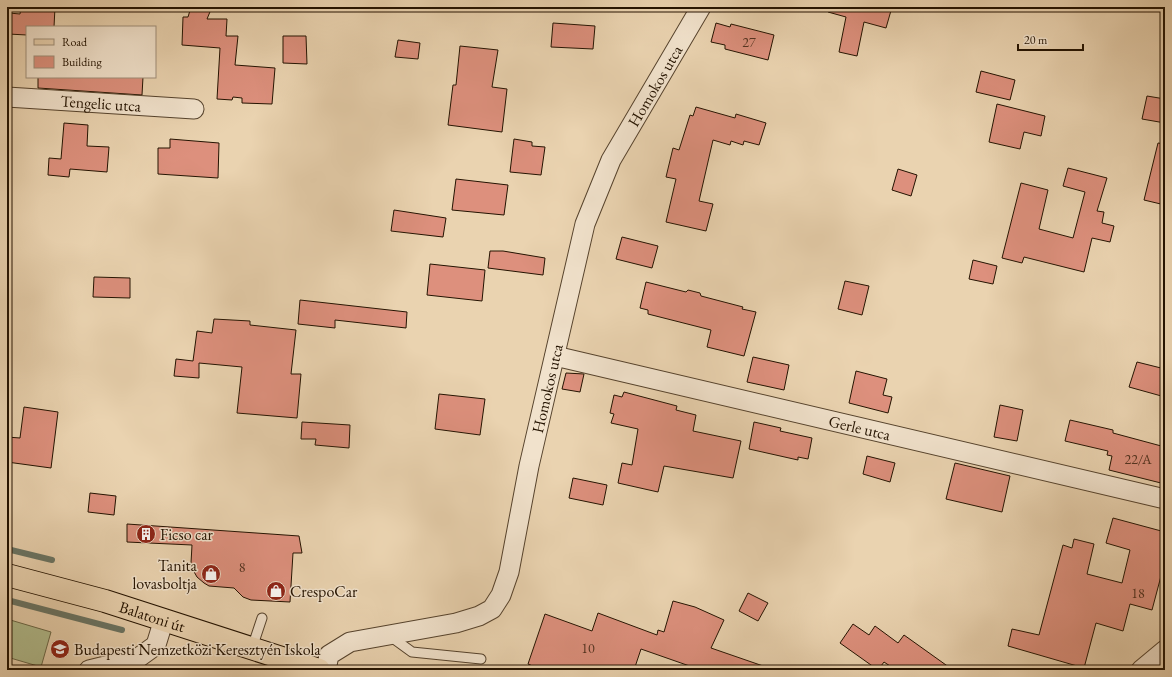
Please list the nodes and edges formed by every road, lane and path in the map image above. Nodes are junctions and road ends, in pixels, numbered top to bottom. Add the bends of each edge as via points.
1 (701, 7) edge
2 (7, 97) edge
3 (194, 109) dead end
4 (555, 356) junction
5 (1165, 499) edge
6 (7, 575) edge
7 (262, 618) dead end
8 (164, 619) junction
9 (388, 635) junction
10 (252, 648) junction
11 (1165, 650) edge
12 (481, 659) dead end
13 (89, 670) edge
14 (319, 670) edge
15 (326, 670) edge
16 (1141, 670) edge

1 - 4 street, Homokos utca via 611,160 586,224
2 - 3 street, Tengelic utca
4 - 5 street, Gerle utca
4 - 9 street, Homokos utca via 528,466 509,572 501,595 492,609 479,616 456,623
6 - 8 main road, Balatoni út via 47,584
7 - 10 lane
8 - 10 main road, Balatoni út
8 - 13 street via 156,645 138,658
9 - 12 lane via 412,652
9 - 15 street, Homokos utca via 350,642 329,655
10 - 14 main road, Balatoni út
11 - 16 street

